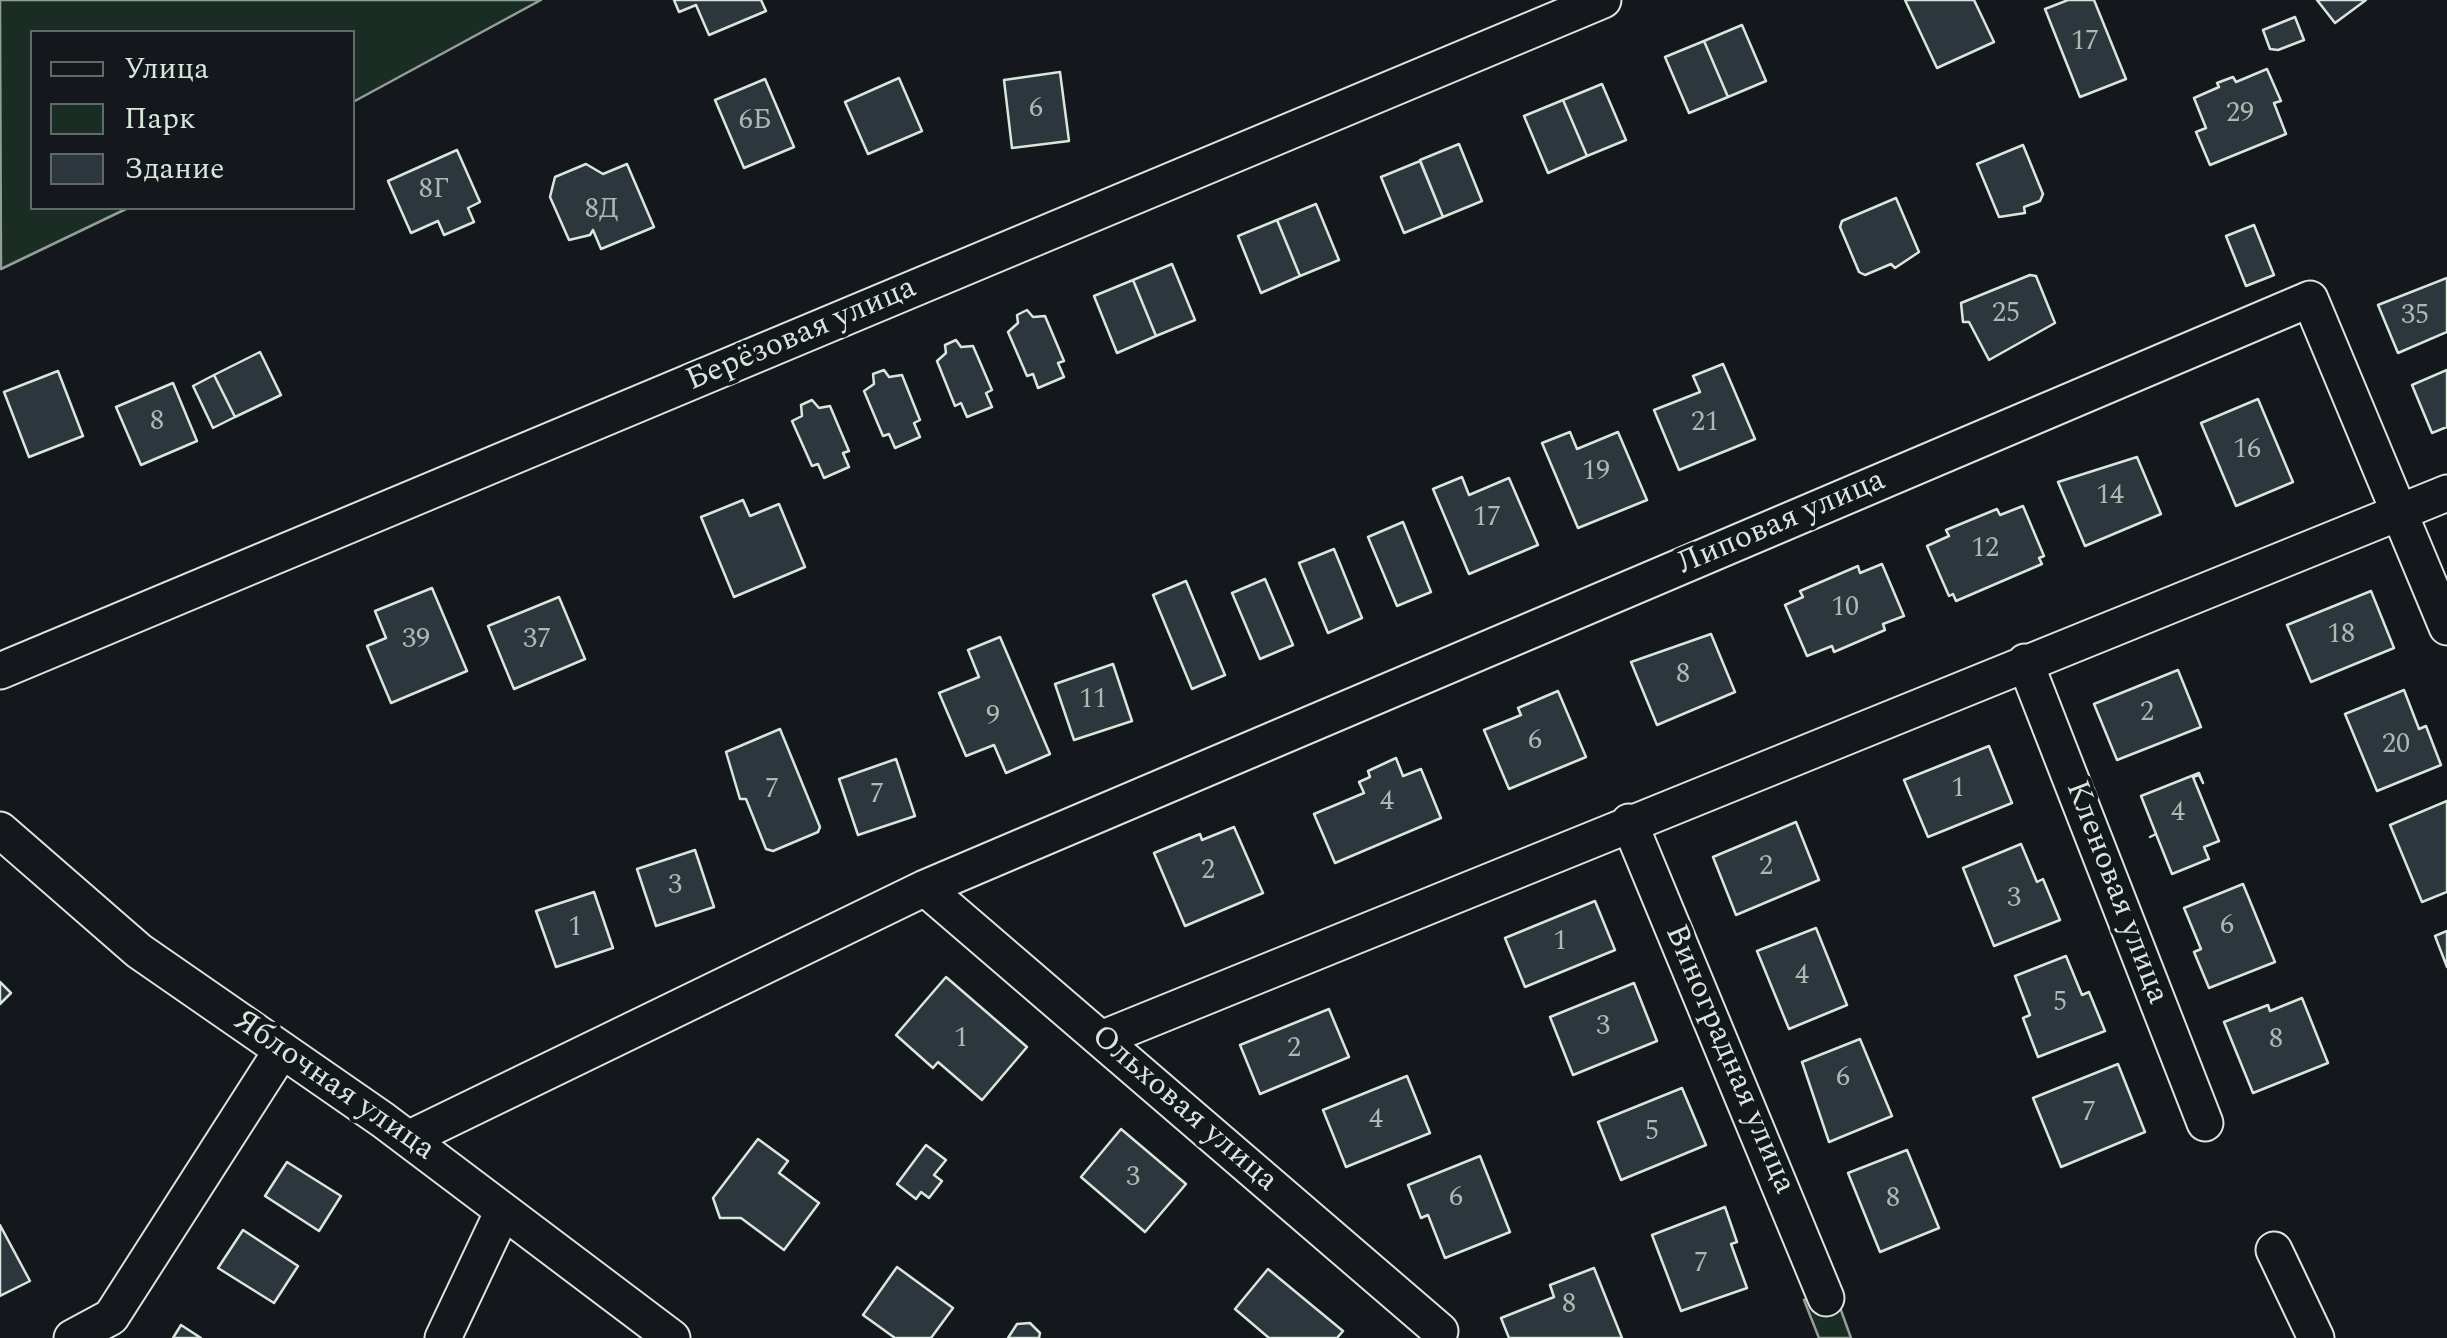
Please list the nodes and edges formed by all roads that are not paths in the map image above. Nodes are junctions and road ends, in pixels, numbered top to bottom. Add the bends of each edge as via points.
1 (1603, 0) edge
2 (2447, 493) edge
3 (2400, 512) junction
4 (2447, 628) edge
5 (2025, 662) junction
6 (0, 671) edge
7 (1629, 822) junction
8 (0, 830) edge
9 (925, 888) junction
10 (1101, 1039) junction
11 (282, 1050) junction
12 (2204, 1124) dead end
13 (408, 1138) junction
14 (503, 1211) junction
15 (2274, 1250) dead end
16 (1826, 1298) dead end
17 (1440, 1332) dead end
18 (72, 1338) edge
19 (443, 1338) edge
20 (672, 1338) edge
21 (2316, 1338) edge

1 - 6 street, Берёзовая улица
2 - 3 street
3 - 4 street, Липовая улица
3 - 5 street
3 - 9 street, Липовая улица via 2310,299
5 - 7 street
5 - 12 street, Кленовая улица
7 - 10 street
7 - 16 street, Виноградная улица
8 - 11 street, Яблочная улица via 139,951
9 - 10 street, Ольховая улица
9 - 13 street
10 - 17 street, Ольховая улица
11 - 13 street, Яблочная улица
11 - 18 street via 111,1317
13 - 14 street, Яблочная улица
14 - 19 street
14 - 20 street, Яблочная улица
15 - 21 street

